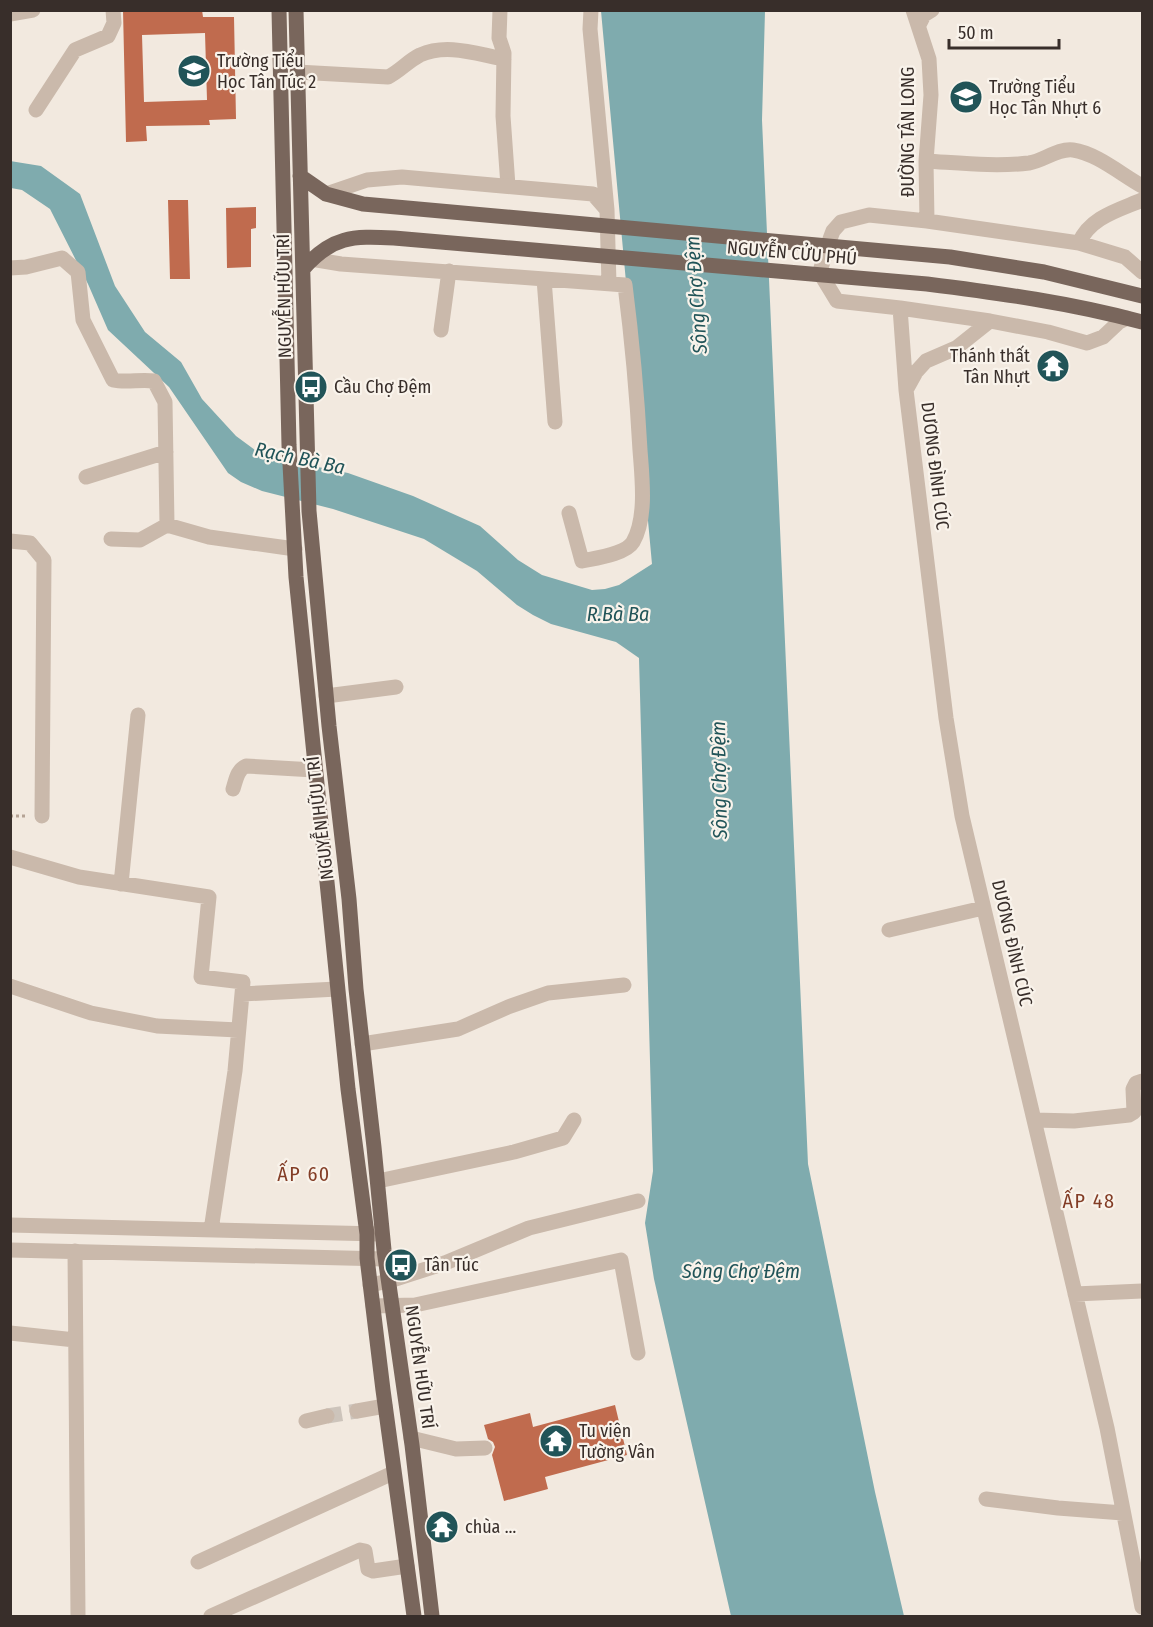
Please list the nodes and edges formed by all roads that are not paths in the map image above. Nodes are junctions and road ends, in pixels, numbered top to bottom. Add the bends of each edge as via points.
1 (33, 10) edge
2 (113, 10) edge
3 (279, 10) edge
4 (296, 10) edge
5 (500, 10) edge
6 (591, 10) edge
7 (933, 10) edge
8 (10, 14) edge
9 (916, 18) edge
10 (504, 59) junction
11 (297, 72) junction
12 (36, 110) dead end
13 (926, 161) junction
14 (300, 176) junction
15 (508, 186) junction
16 (1143, 186) edge
17 (326, 194) junction
18 (1143, 200) edge
19 (607, 210) junction
20 (927, 221) junction
21 (1079, 243) junction
22 (307, 264) junction
23 (10, 268) edge
24 (449, 271) junction
25 (1143, 272) edge
26 (544, 279) junction
27 (609, 284) junction
28 (1143, 297) edge
29 (900, 308) junction
30 (1135, 320) edge
31 (990, 321) junction
32 (441, 330) dead end
33 (906, 390) junction
34 (555, 422) dead end
35 (166, 452) junction
36 (86, 477) dead end
37 (569, 513) dead end
38 (167, 525) junction
39 (111, 539) dead end
40 (10, 542) edge
41 (295, 549) junction
42 (396, 687) dead end
43 (326, 696) junction
44 (138, 715) dead end
45 (314, 770) junction
46 (233, 789) dead end
47 (42, 816) dead end
48 (10, 857) edge
49 (121, 884) junction
50 (329, 899) junction
51 (349, 899) junction
52 (983, 908) junction
53 (889, 930) dead end
54 (624, 985) dead end
55 (10, 986) edge
56 (337, 989) junction
57 (242, 994) junction
58 (238, 1030) junction
59 (362, 1044) junction
60 (1143, 1081) edge
61 (574, 1120) dead end
62 (1034, 1120) junction
63 (378, 1181) junction
64 (638, 1201) dead end
65 (10, 1225) edge
66 (211, 1230) junction
67 (367, 1234) junction
68 (383, 1234) junction
69 (10, 1250) edge
70 (75, 1251) junction
71 (367, 1258) junction
72 (386, 1259) junction
73 (389, 1281) junction
74 (370, 1285) junction
75 (1143, 1291) edge
76 (1075, 1294) junction
77 (373, 1306) junction
78 (391, 1306) junction
79 (10, 1333) edge
80 (75, 1340) junction
81 (638, 1353) dead end
82 (385, 1406) junction
83 (357, 1411) tunnel mouth
84 (327, 1416) tunnel mouth
85 (306, 1421) dead end
86 (411, 1441) junction
87 (485, 1448) dead end
88 (390, 1449) junction
89 (393, 1473) junction
90 (986, 1499) dead end
91 (1123, 1513) junction
92 (198, 1562) dead end
93 (407, 1566) junction
94 (1142, 1600) edge
95 (78, 1617) edge
96 (211, 1617) edge
97 (414, 1617) edge
98 (432, 1617) edge

1 - 8 street
2 - 12 street via 113,28 108,36 75,50
3 - 41 main road, NGUYỄN HỮU TRÍ
4 - 11 main road, NGUYỄN HỮU TRÍ
5 - 10 street via 499,38
6 - 19 street
7 - 9 street
9 - 13 street, ĐƯỜNG TÂN LONG via 929,59 932,95
10 - 11 street via 438,50 417,56 388,76
10 - 15 street
11 - 14 main road, NGUYỄN HỮU TRÍ
13 - 16 street via 1030,163 1069,149 1106,163
13 - 20 street, ĐƯỜNG TÂN LONG
14 - 17 main road, NGUYỄN CỬU PHÚ
14 - 22 main road, NGUYỄN HỮU TRÍ
15 - 17 street via 402,177 367,180
15 - 19 street via 593,194
17 - 28 main road, NGUYỄN CỬU PHÚ via 363,204 439,212 950,257 1044,272
18 - 21 street via 1096,221
19 - 27 street
20 - 21 street
20 - 29 street via 869,215 841,222 830,239 823,278 837,301
21 - 25 street via 1125,257
22 - 24 street
22 - 30 main road, NGUYỄN CỬU PHÚ via 337,241 361,236 927,284 1005,294
22 - 43 main road, NGUYỄN HỮU TRÍ via 309,511
23 - 35 street via 62,258 78,272 83,320 113,380 154,381 165,402
24 - 26 street
24 - 32 street
26 - 27 street
26 - 34 street
27 - 37 street via 626,285 638,408 641,519 627,548 582,561
29 - 31 street
29 - 33 street
30 - 31 street via 1119,322 1103,337 1087,343
31 - 33 street, DƯƠNG ĐÌNH CÚC via 956,348 926,361
33 - 52 street, DƯƠNG ĐÌNH CÚC via 946,718 962,816
35 - 36 street
35 - 38 street
38 - 39 street via 140,540
38 - 41 street via 209,537
40 - 47 street via 30,543 44,560
41 - 45 main road, NGUYỄN HỮU TRÍ
42 - 43 street
43 - 51 main road, NGUYỄN HỮU TRÍ
44 - 49 street
45 - 46 street via 246,766 241,768
45 - 50 main road, NGUYỄN HỮU TRÍ
48 - 49 street via 79,877
49 - 57 street via 209,897 201,977 243,982
50 - 51 main road
50 - 56 main road, NGUYỄN HỮU TRÍ
51 - 59 main road, NGUYỄN HỮU TRÍ
52 - 53 street
52 - 62 street, DƯƠNG ĐÌNH CÚC
54 - 59 street via 548,993 459,1029
55 - 58 street via 124,1020 157,1026
56 - 57 street
56 - 67 main road, NGUYỄN HỮU TRÍ
57 - 58 street
58 - 66 street
59 - 63 main road, NGUYỄN HỮU TRÍ
60 - 62 street via 1133,1089 1134,1112 1129,1115 1074,1121
61 - 63 street via 563,1138
62 - 76 street, DƯƠNG ĐÌNH CÚC
63 - 68 main road, NGUYỄN HỮU TRÍ
64 - 73 street via 530,1227 446,1263
65 - 66 street
66 - 67 street
67 - 68 street
67 - 71 main road, NGUYỄN HỮU TRÍ
68 - 72 main road, NGUYỄN HỮU TRÍ
69 - 70 street
70 - 71 street
70 - 80 street
71 - 72 street
71 - 74 main road, NGUYỄN HỮU TRÍ
72 - 73 main road, NGUYỄN HỮU TRÍ
73 - 74 street
73 - 78 main road, NGUYỄN HỮU TRÍ
74 - 77 main road, NGUYỄN HỮU TRÍ
75 - 76 street
76 - 91 street, DƯƠNG ĐÌNH CÚC
77 - 78 street
77 - 82 main road, NGUYỄN HỮU TRÍ
78 - 81 street via 415,1305 621,1260
78 - 86 main road, NGUYỄN HỮU TRÍ
79 - 80 street
80 - 95 street
82 - 83 street
82 - 88 main road, NGUYỄN HỮU TRÍ
84 - 85 street
86 - 87 street via 456,1449
86 - 88 main road
86 - 98 main road, NGUYỄN HỮU TRÍ
88 - 89 main road, NGUYỄN HỮU TRÍ
89 - 92 street
89 - 93 main road, NGUYỄN HỮU TRÍ
90 - 91 street
91 - 94 street, DƯƠNG ĐÌNH CÚC
93 - 96 street via 373,1571 368,1569 365,1551 360,1550
93 - 97 main road, NGUYỄN HỮU TRÍ

